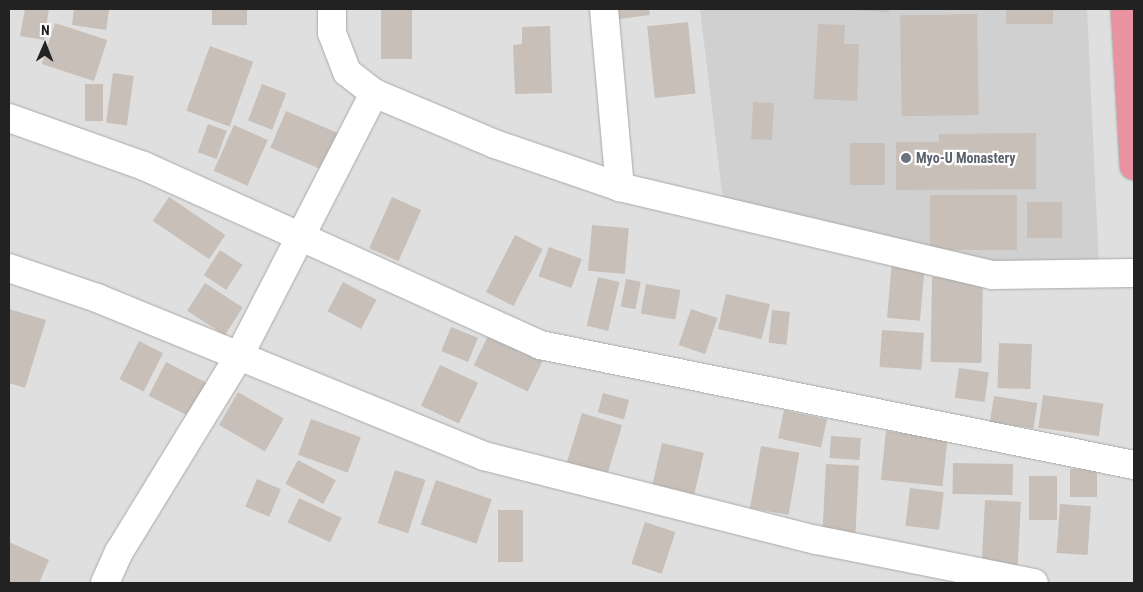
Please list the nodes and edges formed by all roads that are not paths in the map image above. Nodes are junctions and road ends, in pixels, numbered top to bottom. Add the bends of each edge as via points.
1 (332, 9) edge
2 (604, 9) edge
3 (1125, 9) edge
4 (374, 93) junction
5 (9, 118) edge
6 (1134, 166) edge
7 (620, 187) junction
8 (303, 238) junction
9 (9, 268) edge
10 (1134, 273) edge
11 (239, 356) junction
12 (1134, 465) edge
13 (105, 583) edge
14 (1034, 583) edge

1 - 4 street via 332,33 347,72
2 - 7 street
3 - 6 highway
4 - 7 street via 495,144
4 - 8 street
5 - 8 street via 144,166
7 - 10 street via 992,275
8 - 11 street
8 - 12 street via 540,345
9 - 11 street via 97,298
11 - 13 street via 119,552
11 - 14 street via 484,456 817,540

